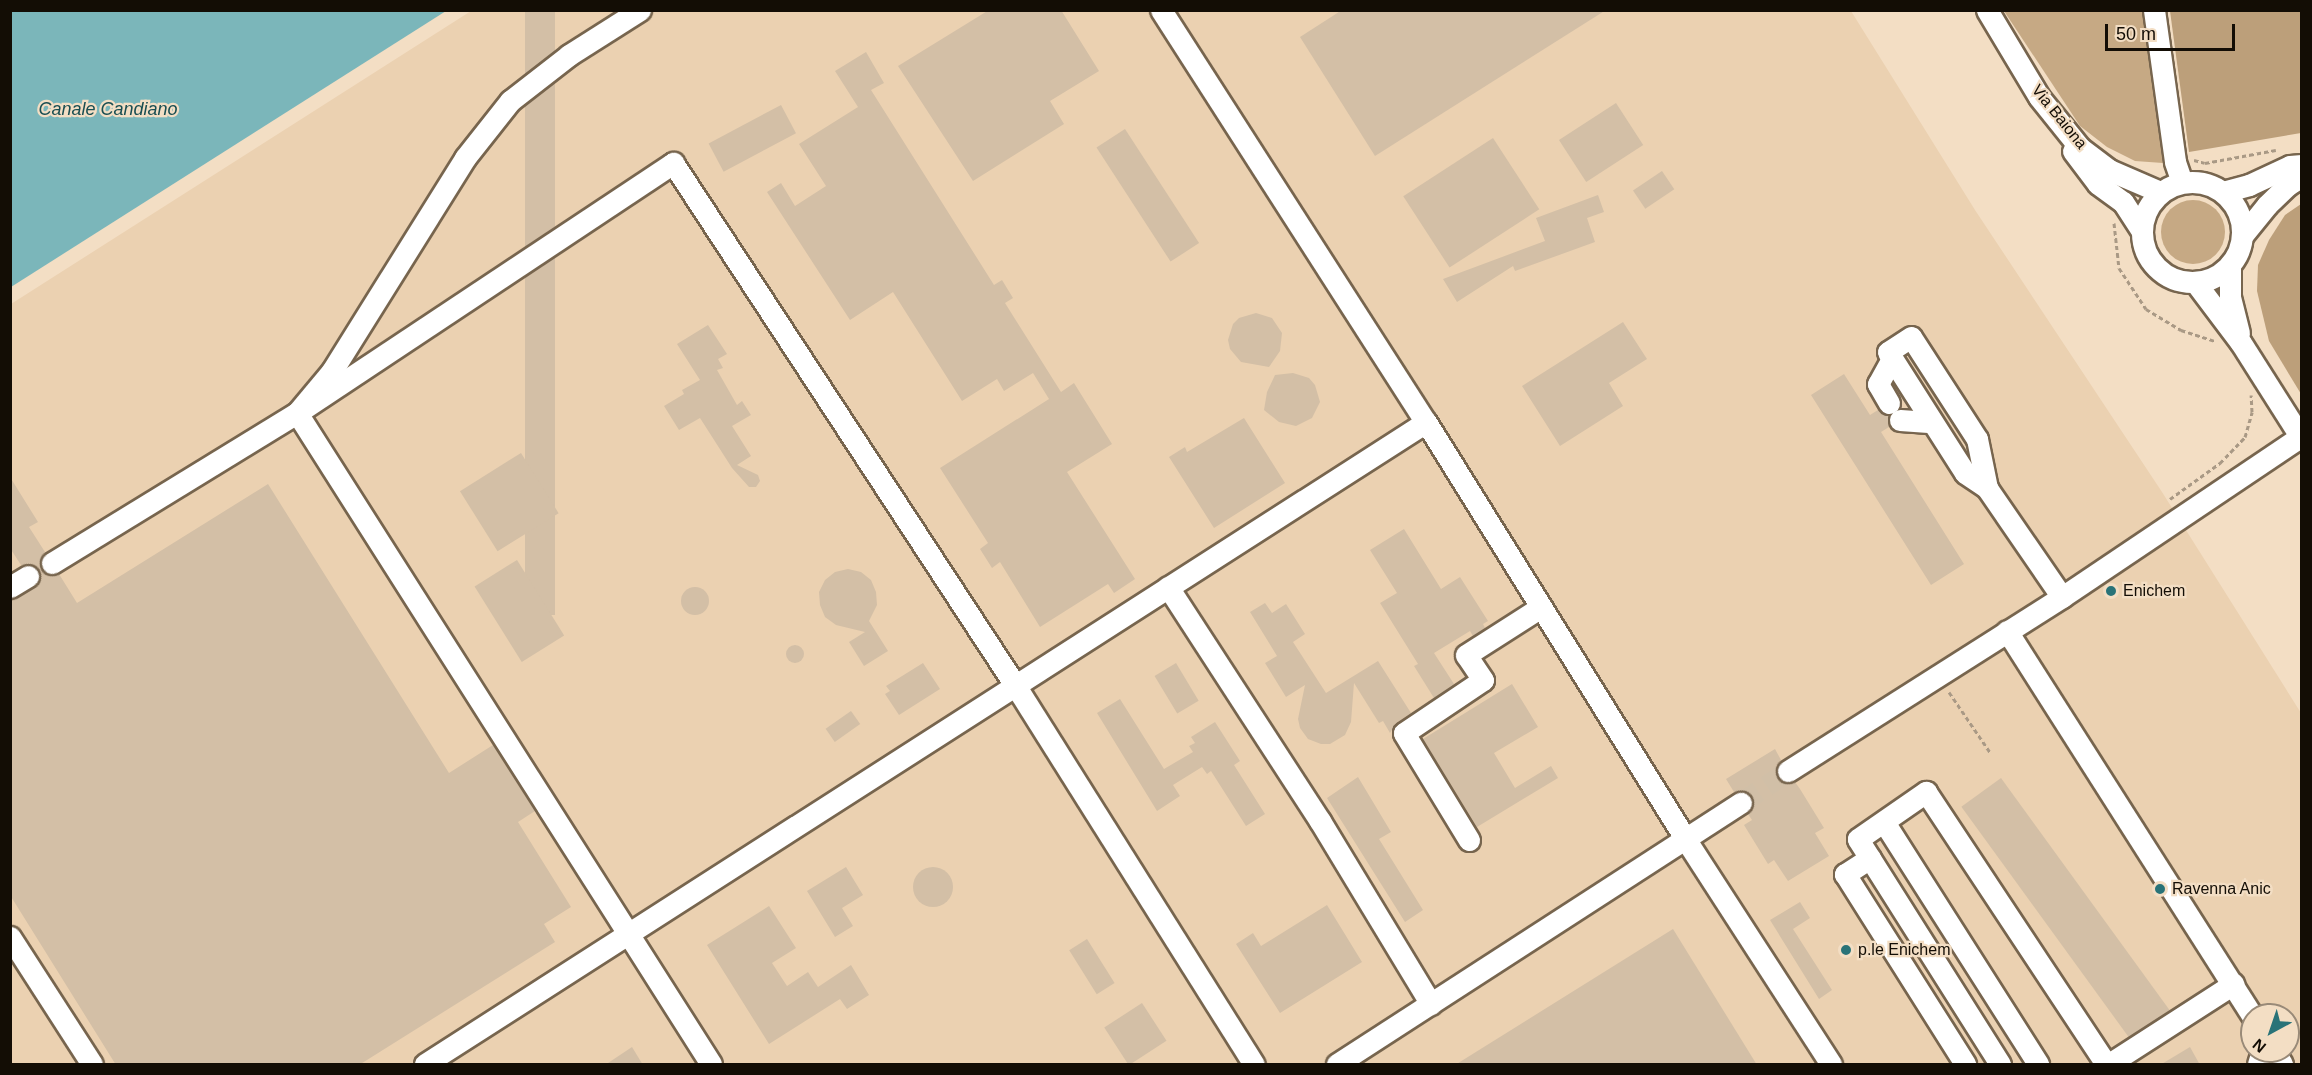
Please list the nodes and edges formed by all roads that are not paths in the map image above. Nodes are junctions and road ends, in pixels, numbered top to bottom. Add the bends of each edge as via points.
1 (640, 10) edge
2 (1161, 10) edge
3 (1988, 10) edge
4 (2154, 10) edge
5 (2039, 97) junction
6 (2301, 165) edge
7 (2301, 176) edge
8 (2182, 182) junction
9 (2160, 192) junction
10 (2223, 192) junction
11 (2141, 230) junction
12 (2242, 236) junction
13 (2230, 266) junction
14 (2195, 282) junction
15 (2241, 343) junction
16 (1892, 359) junction
17 (297, 412) junction
18 (1426, 422) junction
19 (1932, 422) junction
20 (2301, 438) edge
21 (1987, 488) junction
22 (52, 563) dead end
23 (1168, 587) junction
24 (2062, 597) junction
25 (1541, 607) junction
26 (2007, 631) junction
27 (1016, 685) junction
28 (1788, 771) tunnel mouth
29 (1741, 803) tunnel mouth
30 (1884, 822) junction
31 (1469, 840) dead end
32 (1686, 840) junction
33 (1870, 858) junction
34 (628, 934) junction
35 (10, 937) edge
36 (2233, 984) junction
37 (2245, 1003) edge
38 (1431, 1004) junction
39 (92, 1065) edge
40 (425, 1065) edge
41 (711, 1065) edge
42 (1254, 1065) edge
43 (1337, 1065) edge
44 (1832, 1065) edge
45 (1965, 1065) edge
46 (2000, 1065) edge
47 (2038, 1065) edge
48 (2108, 1065) edge

1 - 17 street via 569,55 510,101 465,158 332,371
2 - 18 street
3 - 5 street, Via Baiona
4 - 8 street via 2175,162
5 - 9 street, Via Baiona via 2080,148 2102,165
5 - 11 street via 2082,165 2098,184 2123,202
6 - 10 street
7 - 12 street via 2267,205
8 - 9 street
8 - 10 street via 2199,182
9 - 11 street via 2147,209
10 - 12 street via 2236,208
11 - 14 street via 2143,246 2163,273 2178,281
12 - 13 street
13 - 14 street via 2208,280
13 - 15 street via 2230,297
14 - 15 street
15 - 20 street
16 - 19 street
16 - 19 street via 1878,384 1895,411
16 - 21 street via 1888,352 1911,337 1977,439
17 - 22 street
17 - 27 street via 673,163
17 - 34 street
18 - 23 street
18 - 25 street
19 - 21 street via 1965,473
20 - 24 street
21 - 24 street
23 - 27 street
23 - 38 street via 1320,821
24 - 26 street
25 - 31 street via 1466,655 1483,680 1404,734
25 - 32 street
26 - 28 street
26 - 36 street
27 - 34 street
27 - 42 street
29 - 32 street
30 - 33 street via 1858,839
30 - 47 street
30 - 48 street via 1926,792
32 - 38 street
32 - 44 street
33 - 45 street via 1845,874
33 - 46 street
34 - 40 street
34 - 41 street
35 - 39 street
36 - 37 street
36 - 48 street
38 - 43 street

